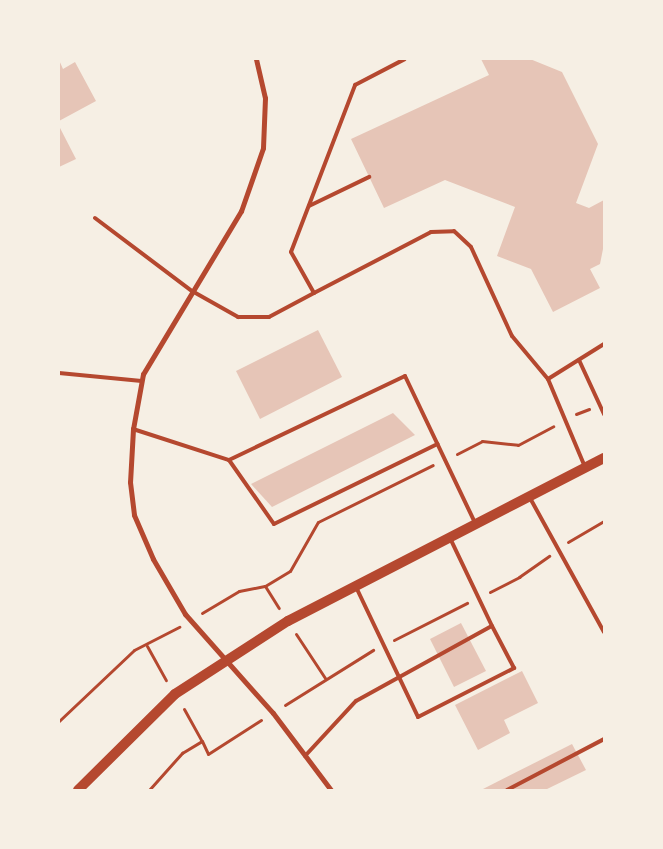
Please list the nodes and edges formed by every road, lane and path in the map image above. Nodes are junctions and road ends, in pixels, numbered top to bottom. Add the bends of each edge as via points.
1 (256, 59) edge
2 (405, 59) edge
3 (369, 177) dead end
4 (309, 206) junction
5 (96, 218) dead end
6 (192, 291) junction
7 (314, 293) junction
8 (604, 344) edge
9 (579, 360) junction
10 (59, 373) edge
11 (548, 380) junction
12 (142, 381) junction
13 (600, 404) junction
14 (604, 414) edge
15 (564, 420) junction
16 (133, 429) junction
17 (437, 444) junction
18 (604, 458) edge
19 (229, 460) junction
20 (445, 460) junction
21 (585, 467) junction
22 (528, 496) junction
23 (604, 521) edge
24 (475, 523) junction
25 (449, 536) junction
26 (557, 550) junction
27 (355, 585) junction
28 (478, 598) junction
29 (191, 620) junction
30 (492, 626) junction
31 (604, 632) edge
32 (384, 645) junction
33 (228, 660) junction
34 (399, 677) junction
35 (273, 713) junction
36 (59, 721) edge
37 (604, 739) edge
38 (305, 756) junction
39 (78, 790) edge
40 (149, 790) edge
41 (331, 790) edge
42 (507, 790) edge

1 - 6 street via 265,98 264,148 241,211
2 - 4 lane via 355,85
3 - 4 lane
4 - 7 lane via 291,252
5 - 6 lane
6 - 7 lane via 238,317 269,316
6 - 12 street via 142,374
7 - 11 lane via 431,232 454,231 471,247 512,336
8 - 9 lane
9 - 11 lane
9 - 13 lane
10 - 12 lane
11 - 15 lane
12 - 16 street
13 - 14 lane
13 - 15 path
15 - 20 path via 518,444 482,442
15 - 21 lane
16 - 19 lane
16 - 29 street via 130,482 134,515 153,560
17 - 19 lane via 274,524
17 - 19 lane via 405,376
17 - 20 lane
18 - 21 main road
20 - 24 lane
20 - 29 path via 318,522 290,571 265,586 239,591
21 - 22 main road
22 - 24 main road
22 - 26 lane
23 - 26 path
24 - 25 main road
25 - 27 main road
25 - 28 lane
26 - 28 path via 519,577
26 - 31 lane
27 - 32 lane
27 - 33 main road via 288,621
28 - 30 lane
28 - 32 path
29 - 33 street
29 - 36 path via 134,650
30 - 34 lane
30 - 34 lane via 514,668 418,717
32 - 34 lane
32 - 35 path via 324,678
33 - 35 street
33 - 39 main road via 175,694
34 - 38 lane via 356,701
35 - 38 street
35 - 40 path via 208,754 202,741 182,753
37 - 42 lane
38 - 41 street

